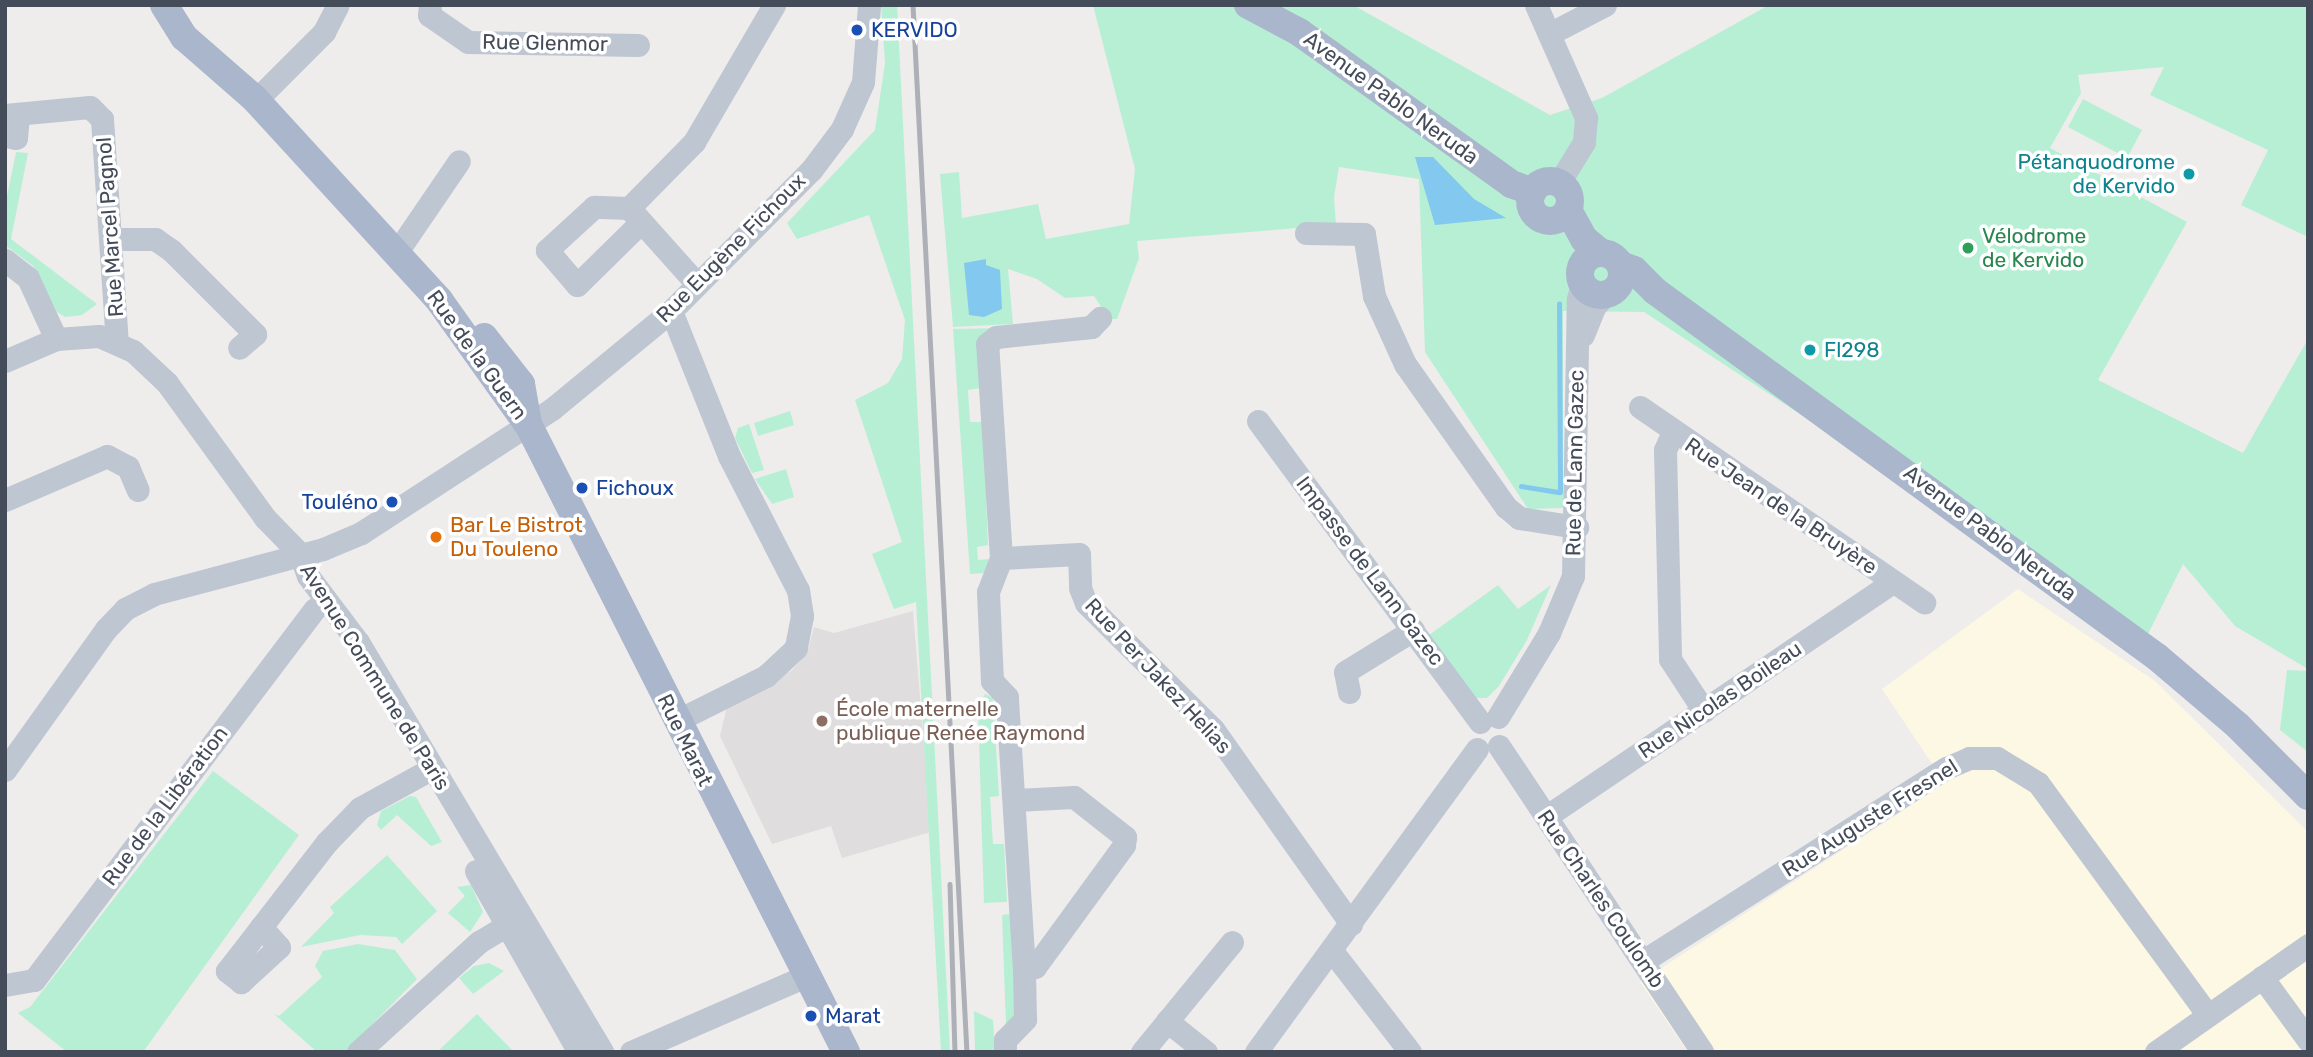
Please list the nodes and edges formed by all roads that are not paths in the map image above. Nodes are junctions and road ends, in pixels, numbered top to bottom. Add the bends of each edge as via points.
1 (164, 5) edge
2 (183, 5) edge
3 (338, 5) edge
4 (430, 5) edge
5 (774, 5) edge
6 (1248, 5) edge
7 (1536, 5) edge
8 (1605, 5) edge
9 (867, 13) edge
10 (1549, 34) junction
11 (638, 45) dead end
12 (264, 92) junction
13 (11, 114) edge
14 (5, 136) edge
15 (459, 160) dead end
16 (1546, 187) junction
17 (1306, 233) dead end
18 (112, 239) junction
19 (403, 243) junction
20 (5, 260) edge
21 (1602, 275) junction
22 (697, 284) junction
23 (671, 311) junction
24 (1100, 318) dead end
25 (56, 339) junction
26 (117, 342) junction
27 (239, 348) dead end
28 (5, 361) edge
29 (1640, 407) dead end
30 (1258, 421) dead end
31 (529, 426) junction
32 (1673, 432) junction
33 (138, 490) dead end
34 (5, 500) edge
35 (1577, 527) junction
36 (291, 557) junction
37 (1001, 558) junction
38 (1892, 582) junction
39 (1924, 602) dead end
40 (315, 609) junction
41 (1413, 630) junction
42 (1349, 692) dead end
43 (1704, 710) junction
44 (1489, 720) junction
45 (676, 721) junction
46 (1488, 748) junction
47 (5, 771) edge
48 (425, 772) junction
49 (2308, 796) edge
50 (1014, 800) junction
51 (1546, 816) junction
52 (514, 920) junction
53 (1351, 923) junction
54 (261, 927) dead end
55 (1232, 942) dead end
56 (2308, 945) edge
57 (1332, 951) junction
58 (1643, 961) junction
59 (1024, 970) junction
60 (806, 976) junction
61 (2262, 977) junction
62 (5, 985) edge
63 (2207, 1014) junction
64 (1167, 1021) junction
65 (2308, 1040) edge
66 (358, 1052) edge
67 (579, 1052) edge
68 (602, 1052) edge
69 (631, 1052) edge
70 (846, 1052) edge
71 (1005, 1052) edge
72 (1142, 1052) edge
73 (1206, 1052) edge
74 (1256, 1052) edge
75 (1410, 1052) edge
76 (1702, 1052) edge
77 (2156, 1052) edge

1 - 31 main road, Rue de la Guern via 184,37 254,98 439,300
2 - 12 main road, Rue de la Guern via 196,28
3 - 12 street via 324,32
4 - 11 street, Rue Glenmor via 429,15 468,42
5 - 22 street via 694,142 635,215
6 - 16 main road, Avenue Pablo Neruda via 1299,32 1511,184
7 - 10 street
8 - 10 street
9 - 22 street, Rue Eugène Fichoux via 863,82 842,129 812,169
10 - 16 street via 1587,126 1579,153
12 - 19 main road, Rue de la Guern
13 - 14 street, Rue Marcel Pagnol via 16,138
13 - 18 street, Rue Marcel Pagnol via 90,107 102,119
15 - 19 street
16 - 21 main road via 1568,192 1561,216 1584,239
17 - 35 street via 1364,234 1374,296 1405,364 1506,507 1519,518
18 - 26 street, Rue Marcel Pagnol
18 - 27 street via 155,239 171,250 255,334
19 - 31 main road, Rue de la Guern via 514,371
20 - 25 street via 28,278
21 - 35 street, Rue de Lann Gazec via 1577,358
21 - 49 main road, Avenue Pablo Neruda via 1655,291 2157,657 2238,726
22 - 23 street, Rue Eugène Fichoux
23 - 31 street, Rue Eugène Fichoux
23 - 45 street via 729,456 798,590 802,616 796,648 766,676
24 - 37 street via 1091,327 996,337 987,344
25 - 26 street via 80,334
25 - 28 street
26 - 36 street, Avenue Commune de Paris via 167,383
29 - 32 street, Rue Jean de la Bruyère
30 - 41 street, Impasse de Lann Gazec
31 - 36 street, Rue Eugène Fichoux via 361,533
31 - 45 main road, Rue Marat
32 - 38 street, Rue Jean de la Bruyère
32 - 43 street via 1665,450 1670,659
33 - 34 street via 128,467 107,456
35 - 44 street, Rue de Lann Gazec via 1573,576 1549,633
36 - 40 street, Avenue Commune de Paris
36 - 47 street, Rue Eugène Fichoux via 154,594 125,609
36 - 48 street, Avenue Commune de Paris via 358,642
37 - 50 street via 988,592 991,668 992,681 1007,697
37 - 53 street, Rue Per Jakez Helias via 1079,554 1080,588 1086,603 1213,729
38 - 39 street, Rue Jean de la Bruyère
38 - 43 street, Rue Nicolas Boileau
40 - 48 street, Avenue Commune de Paris via 343,643
40 - 62 street, Rue de la Libération via 34,979
41 - 42 street via 1345,673
41 - 44 street, Impasse de Lann Gazec
43 - 51 street, Rue Nicolas Boileau
44 - 46 street
45 - 60 main road, Rue Marat
46 - 51 street, Rue Charles Coulomb
46 - 53 street
48 - 52 street, Avenue Commune de Paris
48 - 54 street via 360,808 327,842
50 - 59 street
50 - 59 street via 1074,797 1125,837 1124,845 1035,967
51 - 58 street, Rue Charles Coulomb
52 - 66 street via 479,942
52 - 67 street, Avenue Commune de Paris
52 - 68 street, Avenue Commune de Paris
53 - 57 street
55 - 64 street
56 - 61 street
57 - 74 street
57 - 75 street
58 - 63 street, Rue Auguste Fresnel via 1946,768 1969,758 1997,758 2038,783
58 - 76 street, Rue Charles Coulomb
59 - 71 street via 1025,1019 1005,1040
60 - 69 street
60 - 70 main road, Rue Marat
61 - 63 street
61 - 65 street
63 - 77 street
64 - 72 street
64 - 73 street

